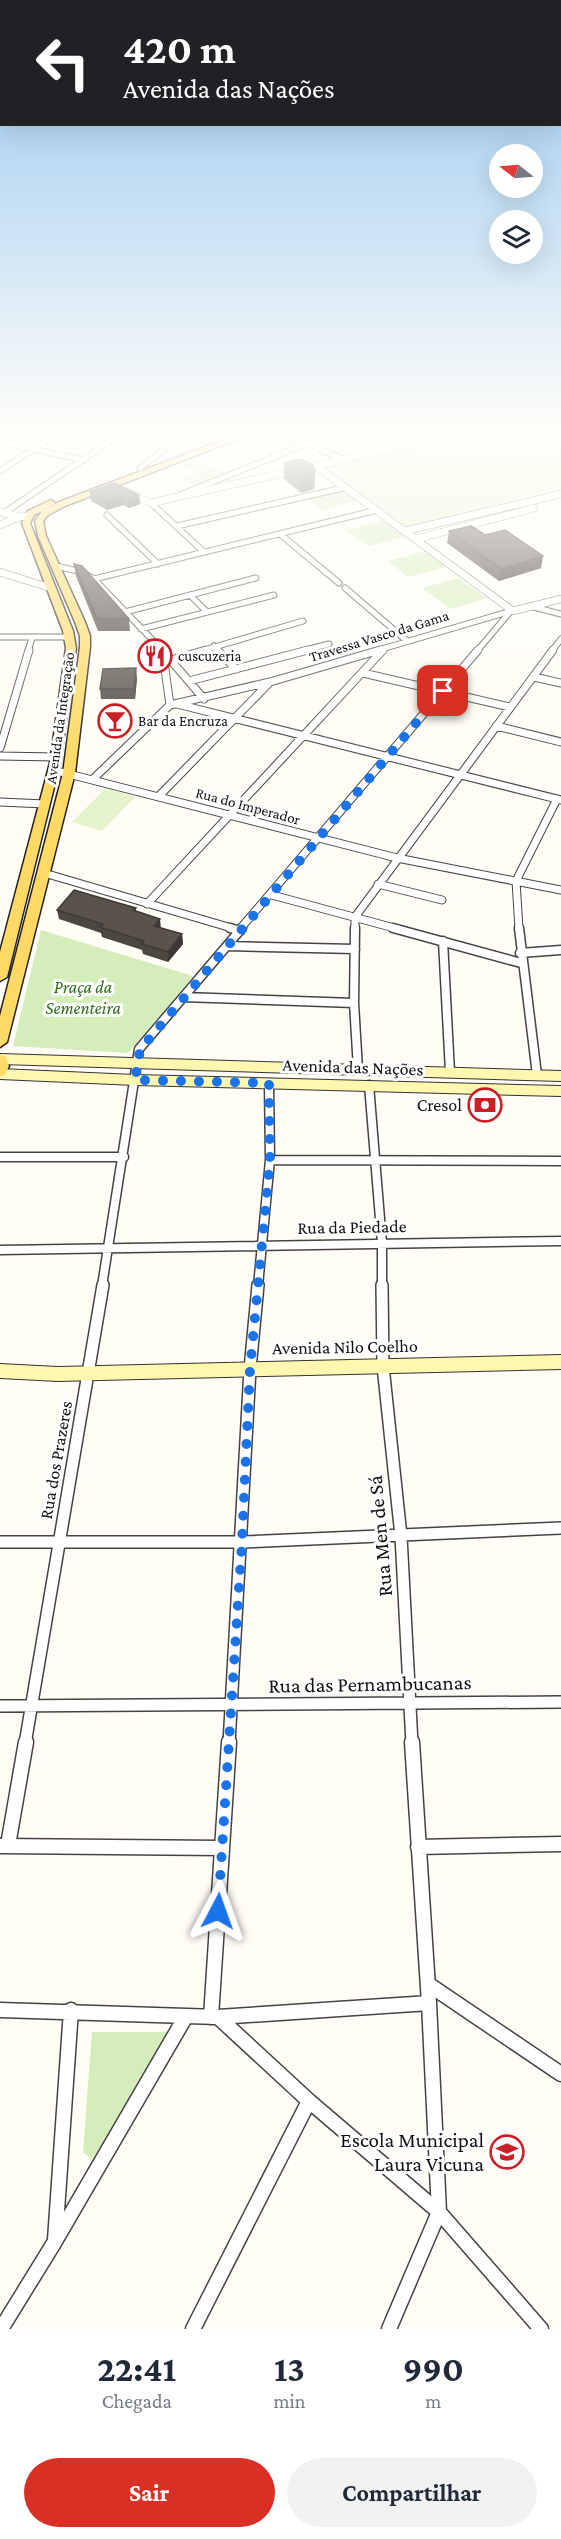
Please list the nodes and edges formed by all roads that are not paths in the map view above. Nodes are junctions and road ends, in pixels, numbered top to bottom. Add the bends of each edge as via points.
1 (33, 542) edge
2 (45, 542) edge
3 (134, 542) edge
4 (193, 542) edge
5 (248, 542) edge
6 (289, 542) edge
7 (420, 542) edge
8 (204, 552) junction
9 (158, 564) junction
10 (56, 566) junction
11 (0, 572) edge
12 (82, 572) junction
13 (60, 577) junction
14 (256, 578) dead end
15 (94, 579) junction
16 (339, 583) dead end
17 (51, 588) junction
18 (345, 588) dead end
19 (189, 595) junction
20 (274, 595) dead end
21 (561, 599) edge
22 (530, 606) junction
23 (512, 611) junction
24 (125, 612) junction
25 (207, 612) junction
26 (561, 614) edge
27 (78, 617) junction
28 (63, 620) junction
29 (303, 621) dead end
30 (141, 629) junction
31 (0, 637) edge
32 (70, 637) junction
33 (32, 638) junction
34 (561, 639) edge
35 (407, 641) junction
36 (329, 644) dead end
37 (214, 646) junction
38 (385, 648) junction
39 (170, 658) junction
40 (236, 669) junction
41 (363, 673) junction
42 (534, 677) junction
43 (189, 681) junction
44 (270, 682) junction
45 (561, 683) edge
46 (443, 691) junction
47 (204, 699) junction
48 (173, 704) junction
49 (510, 707) junction
50 (235, 719) junction
51 (496, 726) junction
52 (304, 737) junction
53 (561, 742) edge
54 (0, 748) edge
55 (0, 756) edge
56 (56, 757) junction
57 (386, 758) junction
58 (53, 770) junction
59 (69, 773) junction
60 (459, 776) junction
61 (93, 779) junction
62 (159, 796) junction
63 (559, 800) edge
64 (0, 802) edge
65 (45, 804) junction
66 (231, 816) junction
67 (319, 839) junction
68 (397, 858) junction
69 (44, 873) junction
70 (516, 881) junction
71 (378, 884) junction
72 (561, 890) edge
73 (272, 895) junction
74 (442, 900) dead end
75 (147, 904) junction
76 (355, 917) junction
77 (240, 931) junction
78 (4, 942) edge
79 (443, 942) junction
80 (227, 946) junction
81 (355, 949) junction
82 (561, 950) edge
83 (520, 953) junction
84 (521, 963) junction
85 (0, 977) edge
86 (183, 997) junction
87 (354, 1003) junction
88 (0, 1042) edge
89 (0, 1060) edge
90 (138, 1063) junction
91 (358, 1069) junction
92 (0, 1072) edge
93 (450, 1072) junction
94 (537, 1075) junction
95 (561, 1076) edge
96 (135, 1080) junction
97 (269, 1083) junction
98 (369, 1085) junction
99 (561, 1090) edge
100 (0, 1157) edge
101 (124, 1157) junction
102 (270, 1160) junction
103 (375, 1161) junction
104 (561, 1161) edge
105 (561, 1241) edge
106 (382, 1243) junction
107 (262, 1246) junction
108 (110, 1248) junction
109 (0, 1250) edge
110 (561, 1362) edge
111 (382, 1366) junction
112 (250, 1369) junction
113 (0, 1371) edge
114 (89, 1373) junction
115 (58, 1374) junction
116 (0, 1381) edge
117 (561, 1528) edge
118 (401, 1536) junction
119 (0, 1542) edge
120 (60, 1542) junction
121 (242, 1542) junction
122 (411, 1702) junction
123 (561, 1702) edge
124 (33, 1705) junction
125 (0, 1706) edge
126 (232, 1706) junction
127 (561, 1844) edge
128 (4, 1846) edge
129 (418, 1847) junction
130 (222, 1848) junction
131 (428, 1984) junction
132 (429, 2003) junction
133 (0, 2010) edge
134 (71, 2010) junction
135 (186, 2016) junction
136 (215, 2017) junction
137 (561, 2074) edge
138 (309, 2102) junction
139 (439, 2212) junction
140 (54, 2243) junction
141 (1, 2329) edge
142 (193, 2329) edge
143 (389, 2329) edge
144 (541, 2329) edge

1 - 17 main road, Avenida da Integração
2 - 10 main road, Avenida da Integração
3 - 9 street
4 - 8 street
5 - 8 street
6 - 16 street
7 - 23 street
8 - 9 street
9 - 15 street
10 - 12 street
10 - 13 main road, Avenida da Integração
11 - 17 street
12 - 13 street
12 - 15 street
13 - 27 main road, Avenida da Integração
14 - 19 street
15 - 24 street
17 - 28 main road, Avenida da Integração
18 - 35 street
19 - 24 street
19 - 25 street
20 - 25 street
21 - 22 street, Travessa Vasco da Gama
22 - 23 street, Travessa Vasco da Gama
22 - 26 street
23 - 35 street, Travessa Vasco da Gama
23 - 46 street, Rua dos Prazeres
24 - 30 street
25 - 30 street
27 - 28 main road
27 - 59 main road, Avenida da Integração via 85,636 84,654
28 - 32 main road, Avenida da Integração
29 - 37 street
30 - 39 street
31 - 33 street
32 - 33 street
32 - 56 main road, Avenida da Integração
33 - 54 street
34 - 42 street
35 - 38 street, Travessa Vasco da Gama
36 - 40 street
37 - 39 street
37 - 40 street
38 - 41 street
38 - 44 street, Travessa Vasco da Gama
39 - 43 street
39 - 48 street via 162,666
40 - 43 street
41 - 46 street
41 - 52 street
42 - 45 street
42 - 49 street
43 - 47 street
44 - 47 street, Travessa Vasco da Gama
44 - 50 street
46 - 49 street
46 - 57 street, Rua dos Prazeres
47 - 48 street, Travessa Vasco da Gama
48 - 50 street
48 - 61 street
49 - 51 street
50 - 52 street
50 - 62 street
51 - 53 street
51 - 60 street
52 - 57 street
52 - 66 street
55 - 56 street
56 - 58 main road, Avenida da Integração
57 - 60 street
57 - 67 street, Rua dos Prazeres
58 - 59 street, Rua do Imperador
58 - 65 main road, Avenida da Integração
59 - 61 street, Rua do Imperador
59 - 69 main road, Avenida da Integração
60 - 63 street
60 - 68 street
61 - 62 street, Rua do Imperador
62 - 66 street, Rua do Imperador
63 - 70 street
64 - 65 street
65 - 78 main road, Avenida da Integração
66 - 67 street, Rua do Imperador
66 - 75 street
67 - 68 street, Rua do Imperador
67 - 73 street, Rua dos Prazeres
68 - 70 street, Rua do Imperador
68 - 71 street
69 - 75 street
69 - 88 main road, Avenida da Integração
70 - 72 street, Rua do Imperador
70 - 83 street
71 - 74 street
71 - 76 street
73 - 76 street
73 - 77 street, Rua dos Prazeres
75 - 77 street
76 - 79 street
76 - 81 street
77 - 80 street, Rua dos Prazeres
78 - 85 main road, Avenida da Integração
79 - 84 street
79 - 93 street
80 - 81 street
80 - 86 street, Rua dos Prazeres
81 - 87 street
82 - 83 street
83 - 84 street
84 - 94 street
86 - 87 street
86 - 90 street, Rua dos Prazeres via 140,1050
87 - 91 street
89 - 90 main road, Avenida das Nações
89 - 92 main road
90 - 91 main road, Avenida das Nações
90 - 96 street, Rua dos Prazeres
91 - 93 main road, Avenida das Nações
92 - 96 main road, Avenida das Nações
93 - 94 main road, Avenida das Nações
94 - 95 main road, Avenida das Nações
96 - 97 main road, Avenida das Nações
96 - 101 street, Rua dos Prazeres
97 - 98 main road, Avenida das Nações
97 - 102 street
98 - 99 main road, Avenida das Nações
98 - 103 street, Rua Men de Sá
100 - 101 street
101 - 108 street, Rua dos Prazeres
102 - 103 street
102 - 107 street
103 - 104 street
103 - 106 street, Rua Men de Sá
105 - 106 street, Rua da Piedade
106 - 107 street, Rua da Piedade
106 - 111 street, Rua Men de Sá
107 - 108 street, Rua da Piedade
107 - 112 street
108 - 109 street, Rua da Piedade
108 - 114 street, Rua dos Prazeres
110 - 111 main road, Avenida Nilo Coelho
111 - 112 main road, Avenida Nilo Coelho
111 - 118 street, Rua Men de Sá
112 - 114 main road, Avenida Nilo Coelho
112 - 121 street
113 - 115 main road
114 - 115 main road, Avenida Nilo Coelho
114 - 120 street, Rua dos Prazeres
115 - 116 main road
117 - 118 street
118 - 121 street
118 - 122 street, Rua Men de Sá
119 - 120 street
120 - 121 street
120 - 124 street, Rua dos Prazeres
121 - 126 street
122 - 123 street, Rua das Pernambucanas
122 - 126 street, Rua das Pernambucanas
122 - 129 street, Rua Men de Sá
124 - 125 street, Rua das Pernambucanas
124 - 126 street, Rua das Pernambucanas
124 - 128 street, Rua dos Prazeres
126 - 130 street
127 - 129 street
128 - 130 street
129 - 131 street, Rua Men de Sá
130 - 136 street
131 - 132 street, Rua Men de Sá
131 - 137 street
132 - 136 street
132 - 139 street, Rua Men de Sá
133 - 134 street
134 - 135 street
134 - 140 street
135 - 136 street
135 - 140 street
136 - 138 street
138 - 139 street
138 - 142 street
139 - 143 street
139 - 144 street
140 - 141 street

